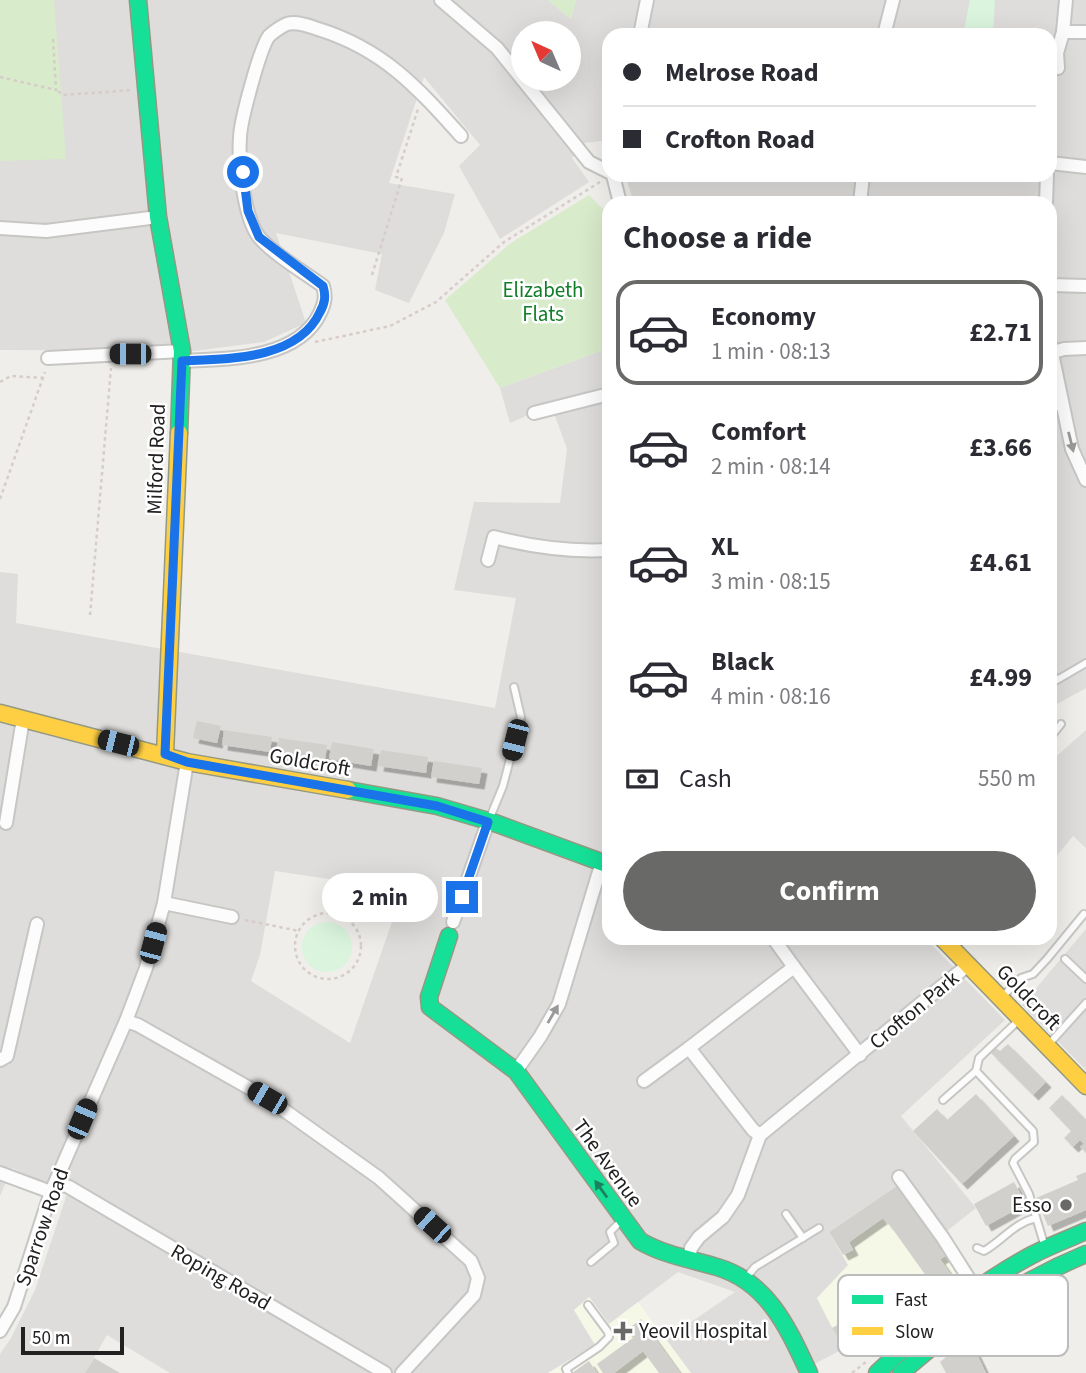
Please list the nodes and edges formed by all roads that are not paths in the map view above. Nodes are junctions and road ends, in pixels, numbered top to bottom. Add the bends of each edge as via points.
1 (138, 0) edge
2 (441, 0) edge
3 (647, 0) edge
4 (893, 0) edge
5 (1066, 0) edge
6 (641, 28) edge
7 (886, 28) edge
8 (1063, 32) junction
9 (1086, 32) edge
10 (1058, 68) dead end
11 (461, 136) dead end
12 (1057, 164) edge
13 (1086, 167) edge
14 (602, 173) edge
15 (158, 217) junction
16 (0, 228) edge
17 (1057, 285) edge
18 (1086, 286) edge
19 (1086, 348) edge
20 (1057, 351) edge
21 (182, 356) junction
22 (48, 358) road end
23 (602, 396) edge
24 (1057, 411) edge
25 (534, 414) dead end
26 (1086, 480) edge
27 (602, 550) edge
28 (488, 560) dead end
29 (1086, 663) edge
30 (1057, 679) edge
31 (514, 687) dead end
32 (0, 713) edge
33 (23, 719) junction
34 (1061, 724) dead end
35 (1057, 729) edge
36 (165, 754) junction
37 (187, 762) junction
38 (488, 822) junction
39 (6, 823) dead end
40 (602, 863) edge
41 (602, 873) edge
42 (164, 903) junction
43 (1084, 914) dead end
44 (232, 917) road end
45 (37, 925) dead end
46 (451, 929) joint
47 (778, 945) edge
48 (949, 945) edge
49 (1066, 959) dead end
50 (968, 965) junction
51 (794, 967) junction
52 (1086, 979) edge
53 (1001, 998) junction
54 (1086, 1003) edge
55 (1021, 1019) junction
56 (127, 1021) junction
57 (1047, 1045) junction
58 (689, 1048) junction
59 (860, 1055) junction
60 (0, 1060) edge
61 (516, 1071) junction
62 (976, 1071) junction
63 (644, 1080) dead end
64 (1086, 1086) edge
65 (943, 1100) dead end
66 (760, 1135) junction
67 (0, 1173) edge
68 (899, 1177) dead end
69 (53, 1187) junction
70 (786, 1214) dead end
71 (1036, 1218) junction
72 (623, 1219) junction
73 (819, 1228) dead end
74 (1086, 1231) edge
75 (803, 1238) junction
76 (977, 1248) dead end
77 (1045, 1249) junction
78 (1086, 1254) edge
79 (689, 1260) junction
80 (591, 1262) dead end
81 (1052, 1266) junction
82 (1086, 1267) edge
83 (966, 1275) edge
84 (1001, 1275) edge
85 (1036, 1275) edge
86 (746, 1278) junction
87 (588, 1305) dead end
88 (0, 1331) edge
89 (896, 1356) edge
90 (920, 1356) edge
91 (385, 1373) edge
92 (402, 1373) edge
93 (568, 1373) edge
94 (809, 1373) edge
95 (877, 1373) edge
96 (901, 1373) edge

1 - 15 street, Milford Road
2 - 14 street via 496,48
3 - 6 street
4 - 7 street
5 - 8 street
8 - 9 street
8 - 10 street
11 - 21 street via 423,93 367,49 298,23 287,24 269,36 240,135 248,211 259,237 323,286 326,296 316,323 280,348 231,359
12 - 13 street
15 - 16 street via 46,231
15 - 21 street, Milford Road
17 - 18 street
19 - 20 street
21 - 22 street
21 - 36 street, Milford Road
23 - 25 street
24 -> 26 street
27 - 28 street via 579,552 494,537
29 - 30 lane
31 - 38 lane via 521,717 503,786
32 - 33 street, Goldcroft
33 - 36 street, Goldcroft
33 - 39 street
34 - 35 lane
36 - 37 street, Goldcroft
37 - 38 street, Goldcroft via 437,806
37 - 42 street, Sparrow Road
38 - 40 street, Goldcroft
38 - 46 street
61 -> 41 street via 559,1004
42 - 44 street
42 - 56 street, Sparrow Road
43 - 53 lane via 1033,974 1021,978
45 - 60 street via 7,1056
46 - 61 street, The Avenue via 429,997 430,1007
47 - 51 street, Crofton Park
48 - 50 street, Goldcroft
49 - 52 lane
50 - 53 street, Goldcroft
50 - 59 street, Crofton Park
51 - 58 street
51 - 59 street, Crofton Park
53 - 55 street, Goldcroft
54 - 57 lane
55 - 57 street, Goldcroft
55 - 62 lane via 979,1058
56 - 69 street, Sparrow Road
56 - 92 street via 267,1098 379,1178 471,1261 478,1278 474,1295
57 - 64 street, Goldcroft
58 - 63 street
58 - 66 street
59 - 66 street, Crofton Park
72 -> 61 street, The Avenue
62 - 65 lane
62 - 71 lane via 1033,1131 1034,1142 1013,1163
66 - 79 street via 738,1195 723,1217 699,1237
67 - 69 street, Roping Road
68 - 83 street
69 - 88 street, Sparrow Road via 14,1307
69 - 91 street, Roping Road via 69,1187
70 - 75 lane
71 - 76 lane via 1018,1224 984,1251
71 - 77 lane
72 - 79 street, The Avenue via 640,1241 656,1251
72 - 80 lane via 610,1232 614,1243
73 - 75 lane
74 - 77 street
75 - 86 lane via 755,1267
77 - 84 street
78 - 81 street
79 - 86 street, The Avenue
81 - 82 street
81 - 85 street
86 - 94 street, The Avenue via 779,1314
87 - 93 lane via 609,1337 566,1369
89 - 95 street
90 - 96 street

